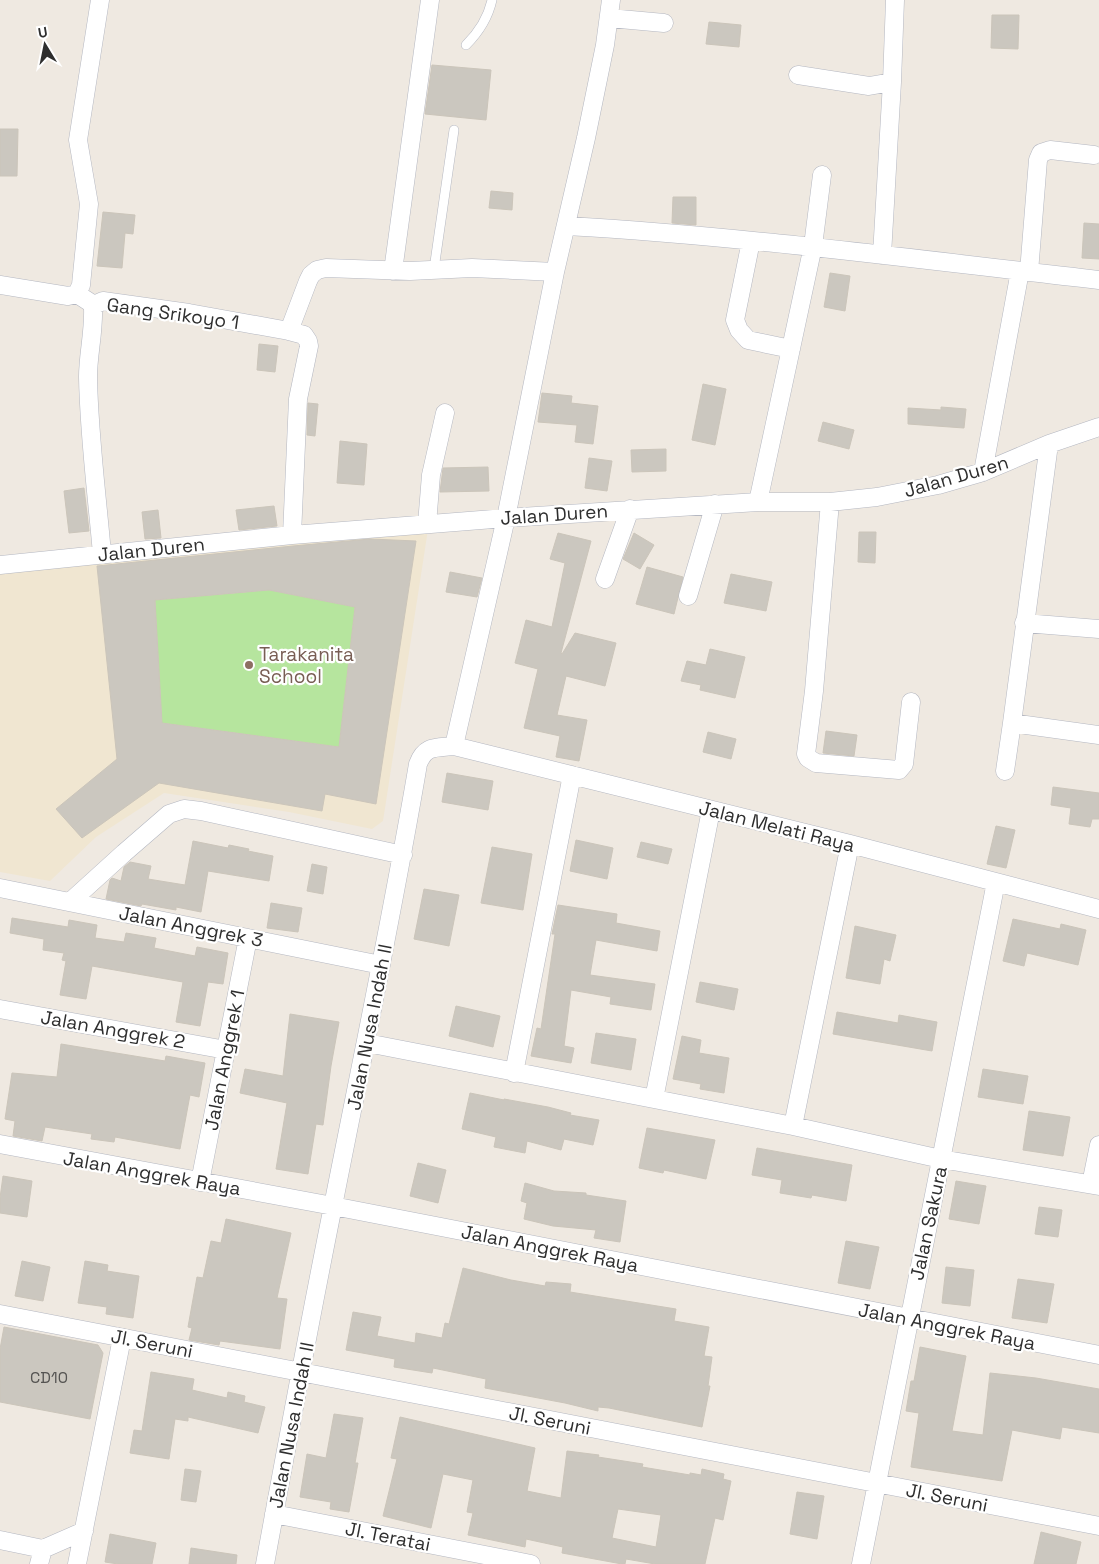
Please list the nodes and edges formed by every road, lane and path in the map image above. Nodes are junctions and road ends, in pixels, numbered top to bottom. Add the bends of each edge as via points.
1 (100, 0) edge
2 (430, 0) edge
3 (492, 0) edge
4 (611, 0) edge
5 (895, 0) edge
6 (609, 18) junction
7 (664, 23) dead end
8 (466, 45) dead end
9 (798, 76) dead end
10 (892, 82) junction
11 (454, 130) dead end
12 (1094, 155) dead end
13 (822, 175) dead end
14 (566, 226) junction
15 (751, 241) junction
16 (813, 246) junction
17 (882, 255) junction
18 (434, 269) junction
19 (393, 270) junction
20 (555, 272) junction
21 (1025, 272) junction
22 (1099, 280) edge
23 (0, 285) edge
24 (77, 294) junction
25 (94, 305) junction
26 (289, 331) junction
27 (791, 349) junction
28 (445, 413) dead end
29 (1099, 427) edge
30 (1049, 444) junction
31 (983, 472) junction
32 (758, 502) junction
33 (830, 502) junction
34 (715, 504) junction
35 (630, 509) junction
36 (506, 518) junction
37 (427, 524) junction
38 (292, 535) junction
39 (102, 554) junction
40 (0, 565) edge
41 (605, 579) dead end
42 (688, 596) dead end
43 (1024, 623) junction
44 (1099, 629) edge
45 (911, 702) dead end
46 (1012, 724) junction
47 (1099, 735) edge
48 (454, 746) junction
49 (1005, 771) dead end
50 (572, 775) junction
51 (711, 810) junction
52 (850, 844) junction
53 (402, 855) junction
54 (996, 882) junction
55 (0, 888) edge
56 (70, 902) junction
57 (1099, 909) edge
58 (248, 938) junction
59 (381, 965) junction
60 (0, 1009) edge
61 (367, 1043) junction
62 (226, 1050) junction
63 (514, 1073) junction
64 (654, 1099) junction
65 (793, 1126) junction
66 (0, 1144) edge
67 (1099, 1144) edge
68 (941, 1159) junction
69 (200, 1182) junction
70 (1095, 1185) edge
71 (333, 1206) junction
72 (0, 1314) edge
73 (908, 1318) junction
74 (122, 1338) junction
75 (1099, 1354) edge
76 (301, 1372) junction
77 (876, 1483) junction
78 (274, 1514) junction
79 (1099, 1526) edge
80 (84, 1531) junction
81 (0, 1540) edge
82 (41, 1557) edge
83 (77, 1564) edge
84 (265, 1564) edge
85 (531, 1564) edge
86 (861, 1564) edge

1 - 24 street via 78,140 89,204 81,285
2 - 19 street
3 - 8 lane via 486,19
4 - 6 street
5 - 10 street
6 - 7 street
6 - 14 street
9 - 10 street via 869,86
10 - 17 street
11 - 18 lane
12 - 21 street via 1050,150 1041,153
13 - 16 street
14 - 15 street
14 - 20 street
15 - 16 street
15 - 27 street via 736,320 739,330 748,340
16 - 17 street
16 - 27 street
17 - 21 street
18 - 19 street
18 - 20 street
19 - 26 street via 317,270 308,281
20 - 36 street
21 - 22 street
21 - 31 street
23 - 24 street via 68,296
24 - 25 street, Gang Srikoyo 1
25 - 26 street, Gang Srikoyo 1 via 103,301
25 - 39 street via 88,383
26 - 38 street via 304,335 309,346 298,399
27 - 32 street
28 - 37 street via 431,475
29 - 30 street, Jalan Duren
30 - 31 street, Jalan Duren
30 - 43 street
31 - 33 street, Jalan Duren via 877,497
32 - 33 street, Jalan Duren
32 - 34 street, Jalan Duren
33 - 45 street via 808,758 816,764 898,770 904,764
34 - 35 street, Jalan Duren
34 - 42 street
35 - 36 street, Jalan Duren
35 - 41 street
36 - 37 street, Jalan Duren
36 - 48 street
37 - 38 street, Jalan Duren
38 - 39 street, Jalan Duren
39 - 40 street, Jalan Duren
43 - 44 street
43 - 46 street
46 - 47 street
46 - 49 street
48 - 50 street, Jalan Melati Raya
48 - 53 street, Jalan Nusa Indah II via 430,749 422,754
50 - 51 street, Jalan Melati Raya
50 - 63 street
51 - 52 street, Jalan Melati Raya
51 - 64 street
52 - 54 street, Jalan Melati Raya
52 - 65 street
53 - 56 street via 184,809 170,814
53 - 59 street, Jalan Nusa Indah II
54 - 57 street, Jalan Melati Raya
54 - 68 street, Jalan Sakura
55 - 56 street, Jalan Anggrek 3
56 - 58 street, Jalan Anggrek 3
58 - 59 street, Jalan Anggrek 3
58 - 62 street, Jalan Anggrek 1
59 - 61 street, Jalan Nusa Indah II
60 - 62 street, Jalan Anggrek 2
61 - 63 street
61 - 71 street, Jalan Nusa Indah II
62 - 69 street, Jalan Anggrek 1
63 - 64 street
64 - 65 street
65 - 68 street
66 - 69 street, Jalan Anggrek Raya
67 - 70 street
68 - 70 street
68 - 73 street, Jalan Sakura
69 - 71 street, Jalan Anggrek Raya
71 - 73 street, Jalan Anggrek Raya
71 - 76 street, Jalan Nusa Indah II
72 - 74 street, Jl. Seruni
73 - 75 street, Jalan Anggrek Raya
73 - 77 street, Jalan Sakura
74 - 76 street, Jl. Seruni
74 - 80 street
76 - 77 street, Jl. Seruni
76 - 78 street, Jalan Nusa Indah II
77 - 79 street, Jl. Seruni
77 - 86 street, Jalan Sakura
78 - 84 street, Jalan Nusa Indah II
78 - 85 street, Jl. Teratai
80 - 82 street
80 - 83 street
81 - 82 street

